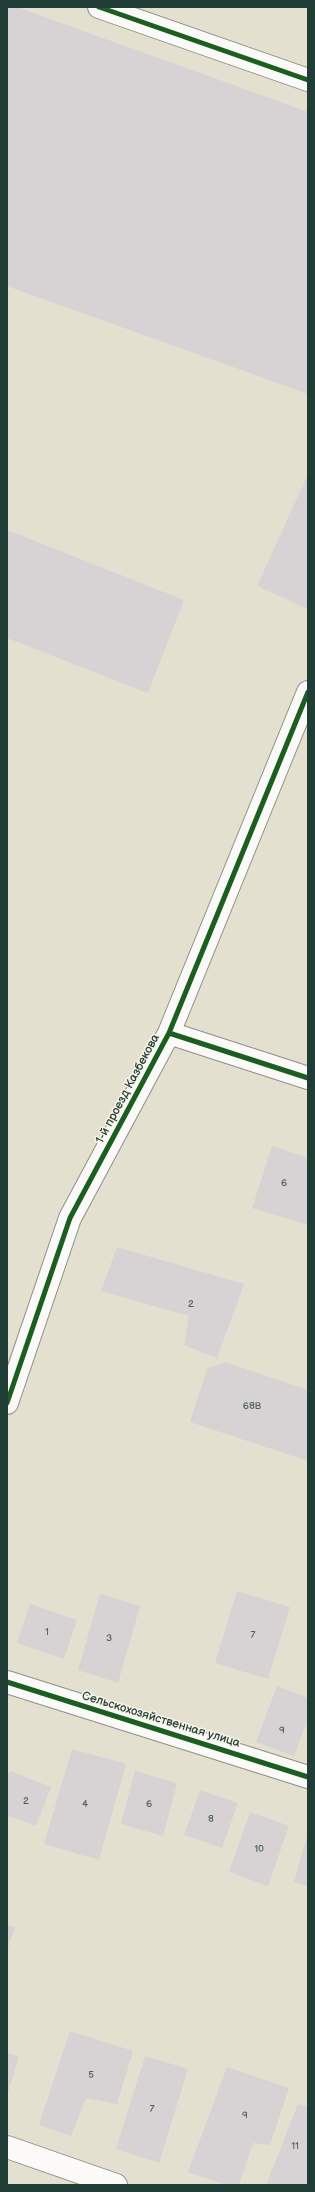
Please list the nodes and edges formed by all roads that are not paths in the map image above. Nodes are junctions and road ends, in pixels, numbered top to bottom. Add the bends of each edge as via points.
1 (99, 7) edge
2 (308, 80) edge
3 (308, 692) edge
4 (169, 1033) junction
5 (308, 1078) edge
6 (7, 1403) edge
7 (7, 1682) edge
8 (308, 1777) edge
9 (7, 2147) edge
10 (116, 2185) edge

1 - 2 street
3 - 4 street
4 - 5 street, 1-й проезд Казбекова
4 - 6 street, 1-й проезд Казбекова via 70,1218
7 - 8 street, Сельскохозяйственная улица
9 - 10 street

